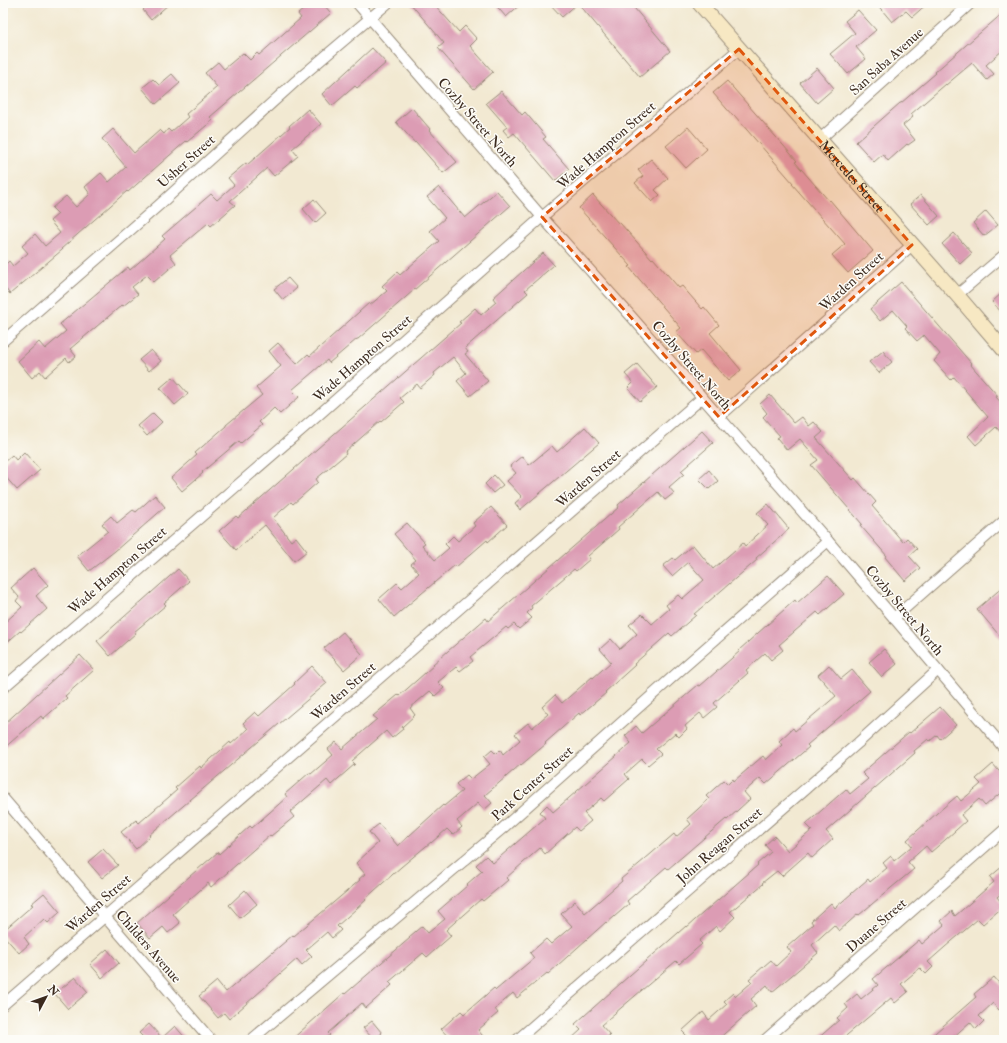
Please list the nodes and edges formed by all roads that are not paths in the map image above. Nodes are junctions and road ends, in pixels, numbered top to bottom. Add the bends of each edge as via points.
1 (357, 3) edge
2 (388, 3) edge
3 (699, 3) edge
4 (972, 3) edge
5 (370, 18) junction
6 (739, 49) junction
7 (819, 140) junction
8 (542, 217) junction
9 (912, 245) junction
10 (1004, 255) edge
11 (957, 295) junction
12 (3, 341) edge
13 (1004, 350) edge
14 (702, 398) junction
15 (719, 417) junction
16 (1004, 521) edge
17 (828, 541) junction
18 (894, 618) junction
19 (938, 670) junction
20 (3, 688) edge
21 (1004, 748) edge
22 (3, 798) edge
23 (1004, 830) edge
24 (105, 916) junction
25 (3, 1005) edge
26 (211, 1040) edge
27 (251, 1040) edge
28 (517, 1040) edge
29 (765, 1040) edge

1 - 5 street, Cozby Street North
2 - 5 street, Usher Street
3 - 6 street, Mercedes Street
4 - 7 street, San Saba Avenue
5 - 8 street, Cozby Street North
5 - 12 street, Usher Street
6 - 7 street, Mercedes Street
6 - 8 street, Wade Hampton Street
7 - 9 street, Mercedes Street
8 - 14 street, Cozby Street North
8 - 20 street, Wade Hampton Street via 314,419
9 - 11 street, Mercedes Street
9 - 15 street, Warden Street
10 - 11 street
11 - 13 street, Mercedes Street
14 - 15 street, Cozby Street North
14 - 24 street, Warden Street
15 - 17 street, Cozby Street North
16 - 18 street
17 - 18 street, Cozby Street North
17 - 27 street, Park Center Street via 503,828
18 - 19 street, Cozby Street North
19 - 21 street, Cozby Street North
19 - 28 street, John Reagan Street via 858,743
22 - 24 street, Childers Avenue
23 - 29 street, Duane Street
24 - 25 street, Warden Street
24 - 26 street, Childers Avenue

